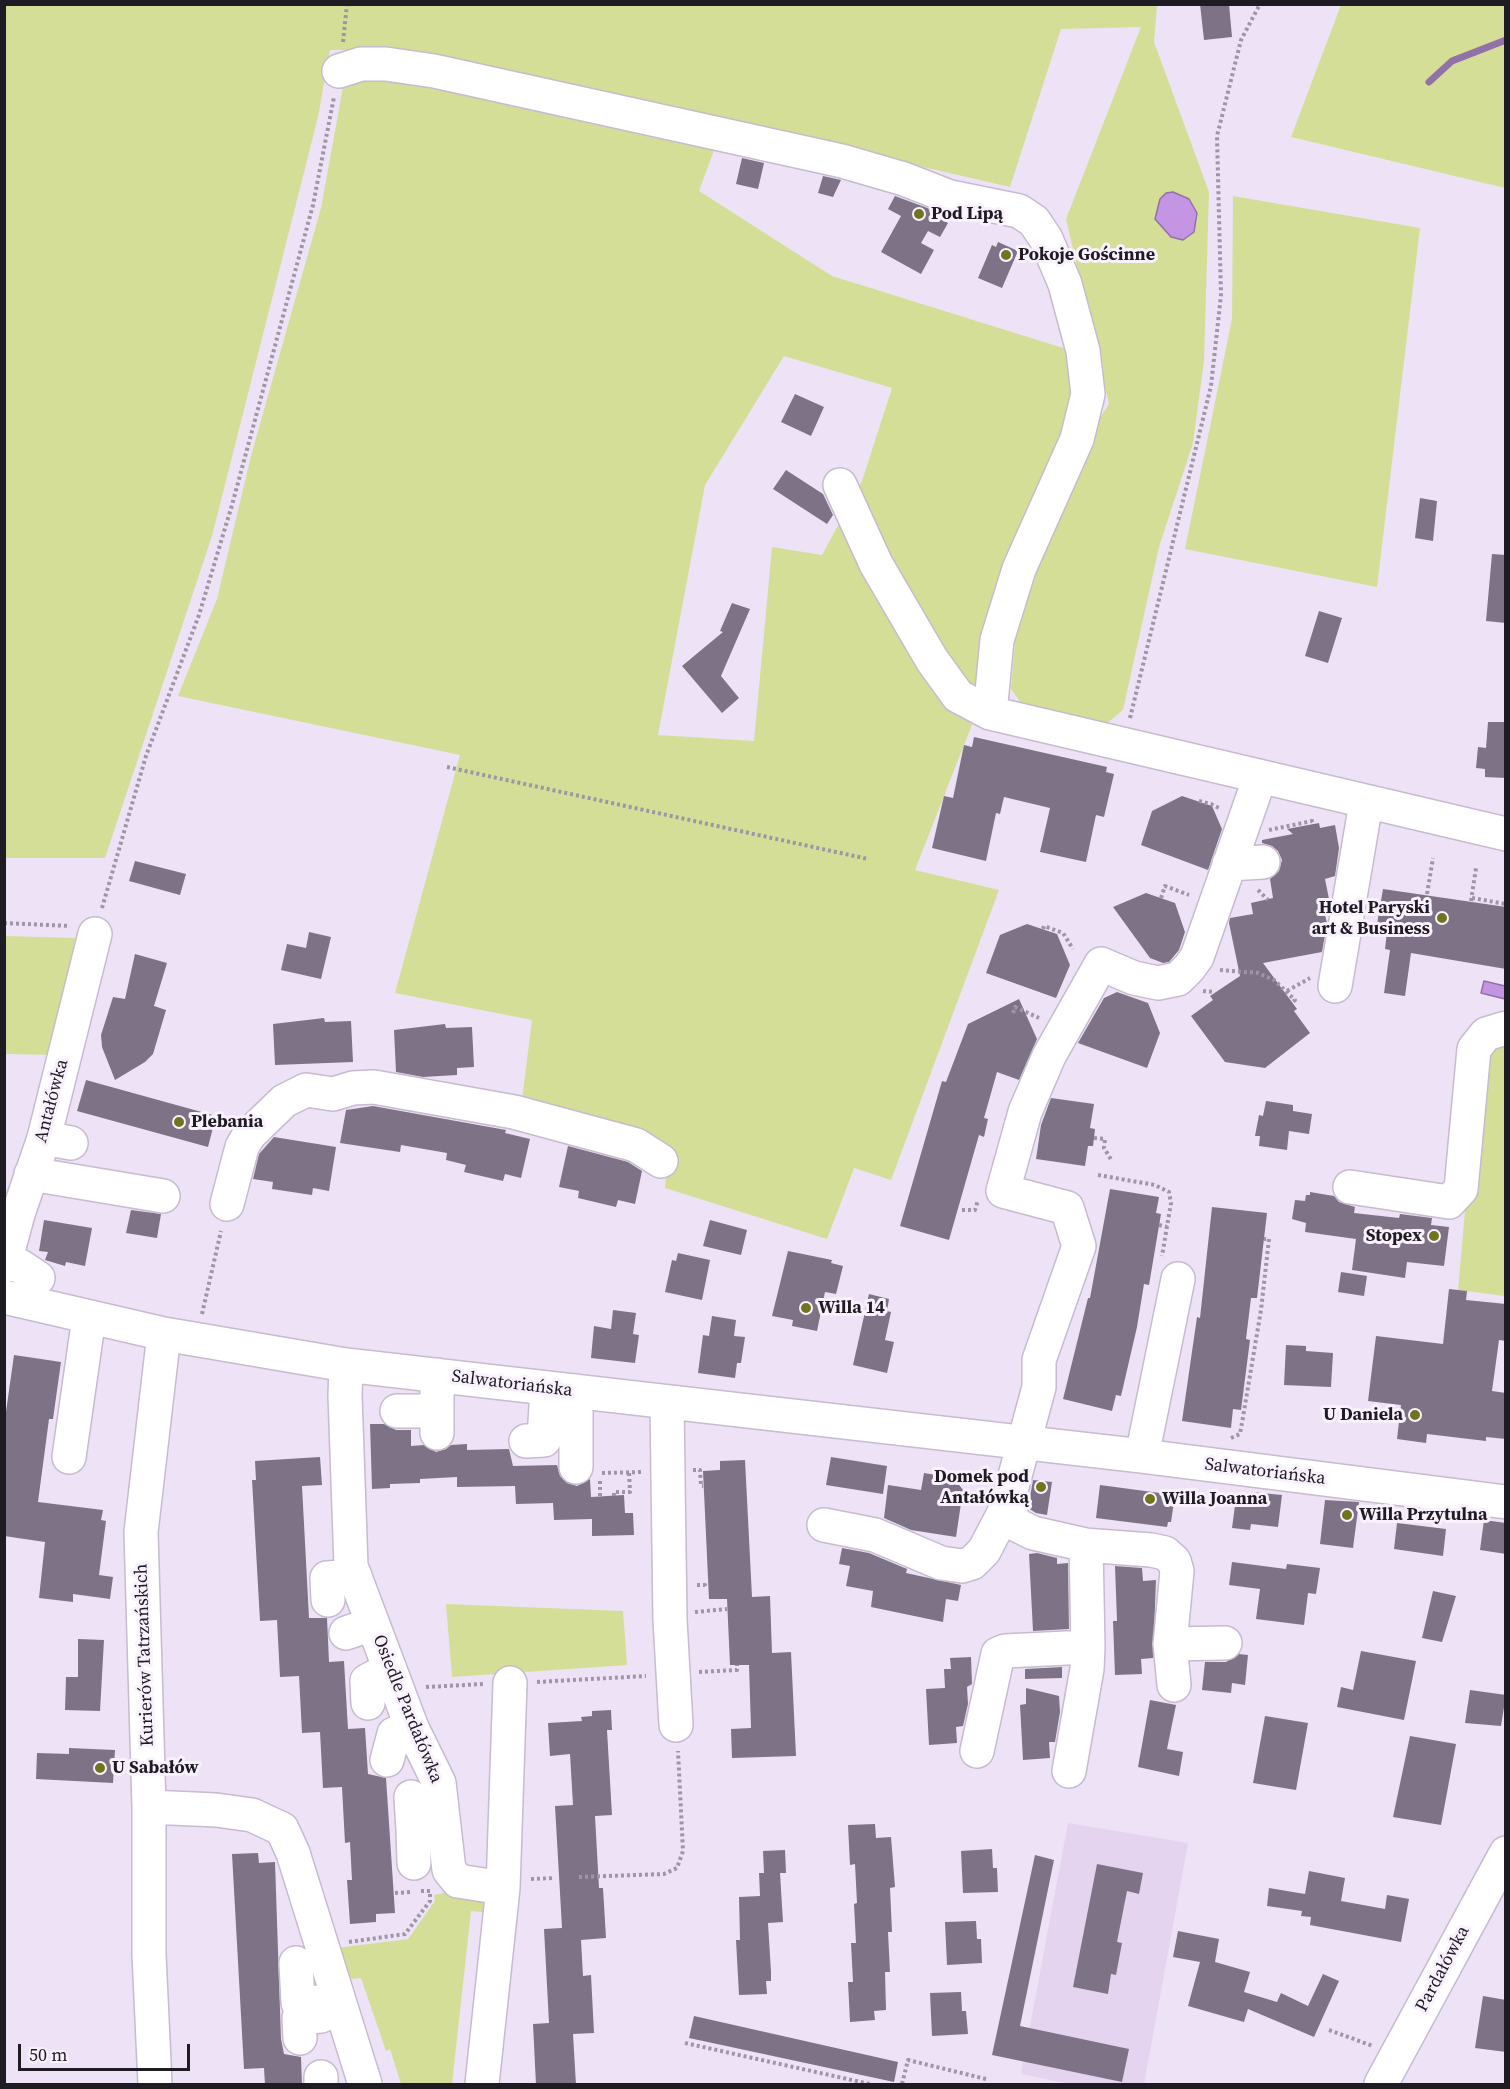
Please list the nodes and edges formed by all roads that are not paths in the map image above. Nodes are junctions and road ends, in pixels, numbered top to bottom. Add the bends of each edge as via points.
1 (339, 70) road end
2 (840, 485) dead end
3 (990, 713) junction
4 (1260, 777) junction
5 (1366, 803) junction
6 (1506, 834) edge
7 (1263, 862) dead end
8 (1229, 864) junction
9 (94, 934) road end
10 (1335, 986) dead end
11 (1506, 1028) edge
12 (661, 1161) dead end
13 (31, 1174) junction
14 (1350, 1187) dead end
15 (163, 1196) dead end
16 (227, 1204) road end
17 (5, 1265) edge
18 (1170, 1270) road end
19 (38, 1278) dead end
20 (4, 1297) edge
21 (89, 1317) junction
22 (164, 1334) junction
23 (346, 1365) junction
24 (437, 1375) junction
25 (561, 1389) junction
26 (667, 1403) junction
27 (397, 1411) dead end
28 (526, 1441) dead end
29 (1023, 1443) junction
30 (1142, 1456) junction
31 (69, 1458) dead end
32 (588, 1470) road end
33 (1008, 1500) junction
34 (1506, 1502) edge
35 (825, 1525) dead end
36 (1084, 1545) junction
37 (355, 1576) junction
38 (328, 1600) dead end
39 (1225, 1643) dead end
40 (1170, 1644) junction
41 (1088, 1647) junction
42 (395, 1682) junction
43 (496, 1684) road end
44 (1173, 1685) dead end
45 (368, 1703) dead end
46 (676, 1725) road end
47 (412, 1728) junction
48 (977, 1751) dead end
49 (387, 1760) dead end
50 (1069, 1771) dead end
51 (411, 1797) dead end
52 (149, 1807) junction
53 (428, 1829) junction
54 (1506, 1853) edge
55 (414, 1863) dead end
56 (503, 1888) junction
57 (341, 2007) junction
58 (300, 2038) dead end
59 (155, 2085) edge
60 (365, 2085) edge
61 (482, 2085) edge
62 (1381, 2085) edge

1 - 3 street via 361,64 386,64 434,71 842,161 950,197 1019,211 1034,221 1065,284 1083,351 1088,394 1077,439 1019,569 997,640
2 - 3 street via 876,564 932,660 958,696
3 - 4 street
4 - 5 street
4 - 8 street
5 - 6 street
5 - 10 street
7 - 8 street
8 - 29 street via 1197,957 1178,980 1148,981 1101,964 1049,1056 1025,1112 1003,1191 1067,1208 1079,1246 1039,1360 1038,1387
9 - 13 street, Antałówka via 58,1140
11 - 14 street via 1486,1034 1474,1049 1461,1189 1449,1202
12 - 16 street via 636,1145 514,1112 374,1087 333,1094 306,1090 284,1101 249,1135 242,1147
13 - 15 street
13 - 17 street, Antałówka
17 - 19 street via 20,1266
18 - 30 street
20 - 21 street, Salwatoriańska
21 - 22 street, Salwatoriańska
21 - 31 street
22 - 23 street, Salwatoriańska
22 - 52 street, Kurierów Tatrzańskich via 141,1532
23 - 24 street, Salwatoriańska
23 - 37 street, Osiedle Pardałówka via 351,1566
24 - 25 street, Salwatoriańska
24 - 27 street via 437,1422
25 - 26 street, Salwatoriańska
25 - 28 street via 544,1440
25 - 32 street
26 - 29 street, Salwatoriańska
26 - 46 street via 659,1675
29 - 30 street, Salwatoriańska
29 - 33 street
30 - 34 street, Salwatoriańska
33 - 35 street via 984,1551 963,1566 941,1563 875,1535
33 - 36 street via 1017,1525 1033,1533
36 - 40 street via 1151,1550 1165,1553 1174,1561 1177,1571
36 - 41 street
37 - 38 street via 327,1578
37 - 42 street, Osiedle Pardałówka via 359,1628
39 - 40 street
40 - 44 street
41 - 48 street via 998,1654
41 - 50 street
42 - 45 street via 367,1681
42 - 47 street, Osiedle Pardałówka
43 - 56 street
47 - 49 street via 394,1734
47 - 53 street, Osiedle Pardałówka via 439,1783
51 - 53 street
52 - 57 street via 252,1815 282,1829 293,1853 308,1954
52 - 59 street, Kurierów Tatrzańskich via 149,1954
53 - 55 street
53 - 56 street, Osiedle Pardałówka via 458,1881
54 - 62 street, Pardałówka
56 - 61 street
57 - 58 street via 321,2016 298,2018
57 - 60 street

